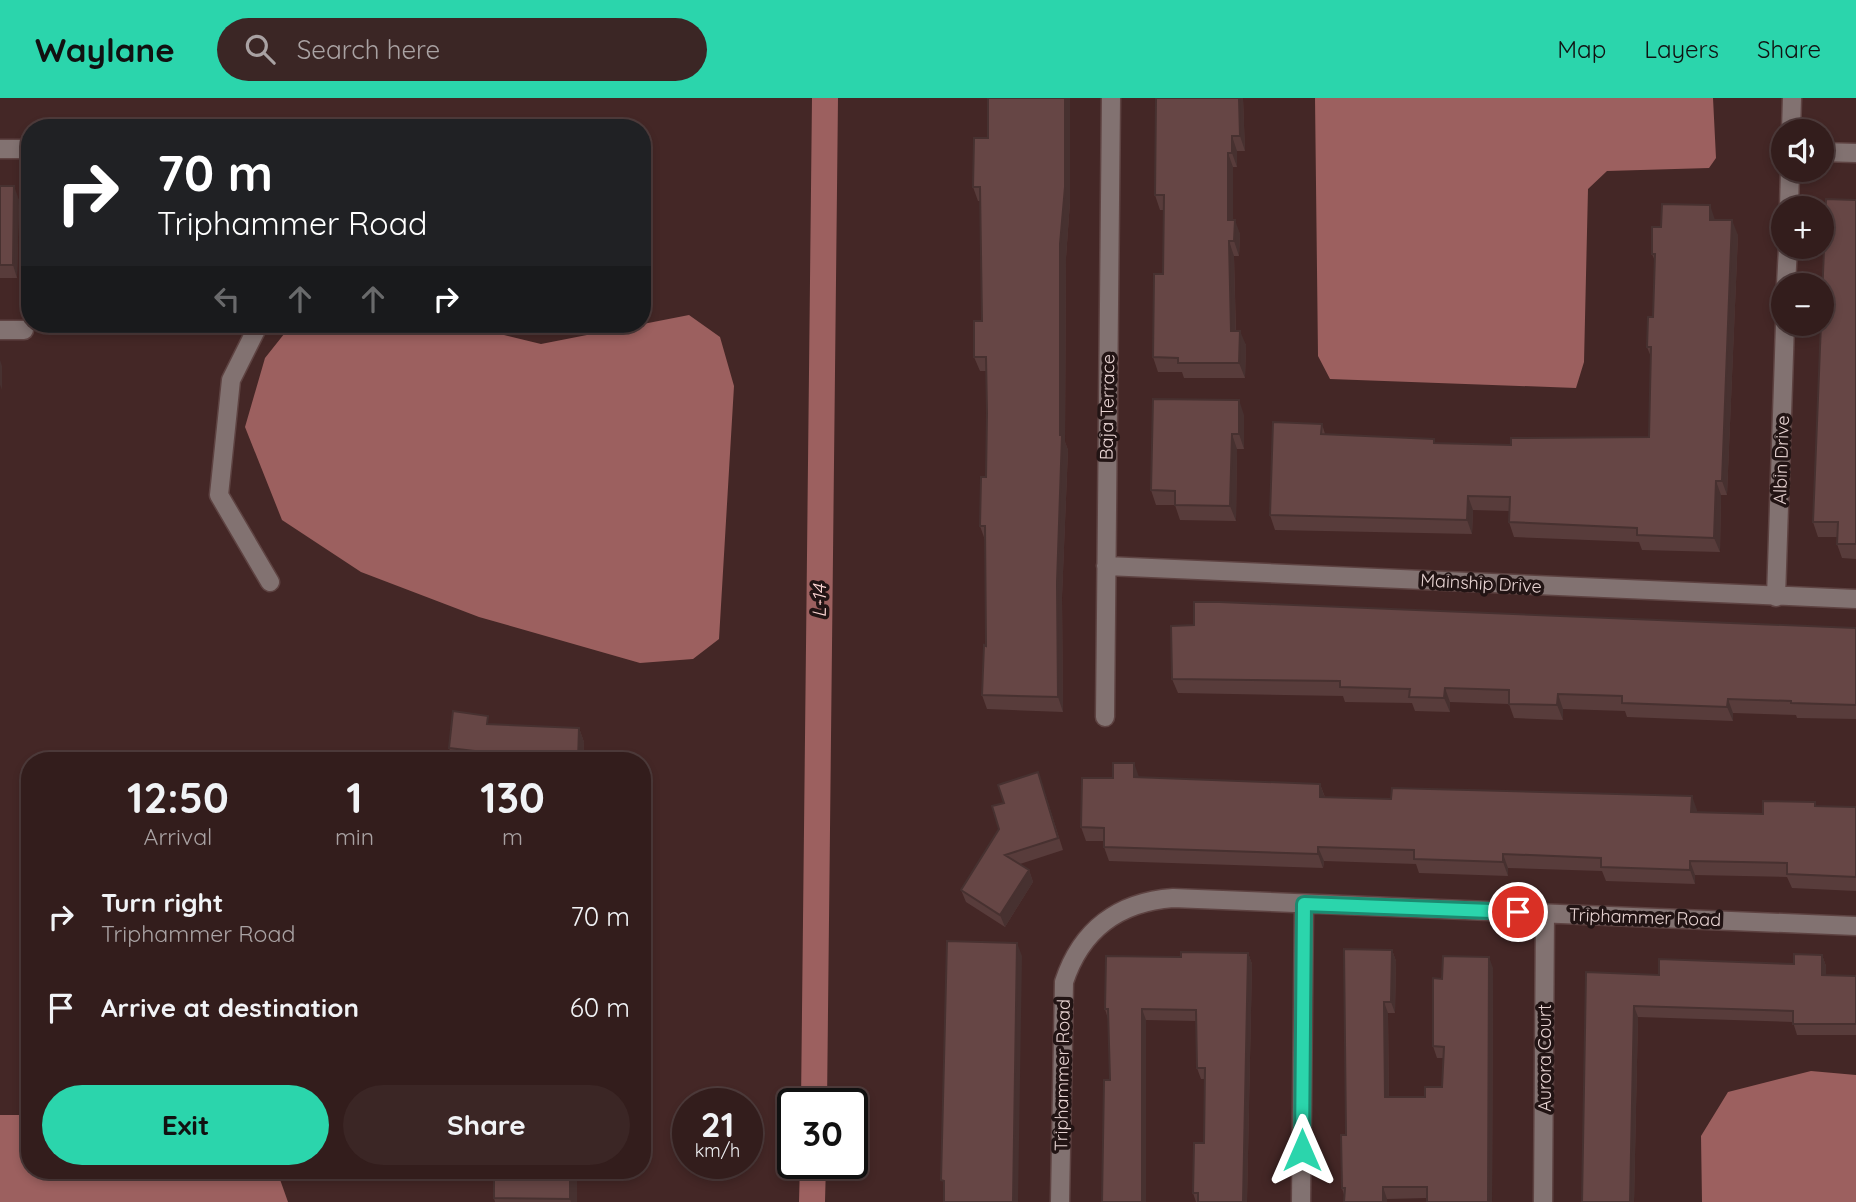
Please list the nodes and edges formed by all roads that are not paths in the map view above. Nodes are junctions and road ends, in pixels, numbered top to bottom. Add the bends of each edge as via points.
1 (1111, 98) edge
2 (1792, 98) edge
3 (1791, 119) edge
4 (0, 149) edge
5 (21, 149) edge
6 (1834, 152) edge
7 (1856, 153) edge
8 (0, 330) edge
9 (21, 330) edge
10 (254, 333) edge
11 (1785, 336) edge
12 (1106, 566) junction
13 (270, 582) dead end
14 (1776, 597) junction
15 (1856, 599) edge
16 (1105, 717) dead end
17 (1304, 904) junction
18 (1545, 913) junction
19 (1856, 926) edge
20 (1060, 1202) edge
21 (1301, 1202) edge
22 (1543, 1202) edge

1 - 12 street, Baja Terrace
2 - 3 street
4 - 5 street
6 - 7 street
8 - 9 street
10 - 13 street via 231,380 219,495
11 - 14 street, Albin Drive
12 - 14 street, Mainship Drive
12 - 16 street, Baja Terrace
14 - 15 street, Mainship Drive
17 - 18 street, Triphammer Road
17 - 20 street, Triphammer Road via 1155,899 1119,910 1090,933 1070,964 1062,1001
17 - 21 street
18 - 19 street, Triphammer Road
18 - 22 street, Aurora Court

